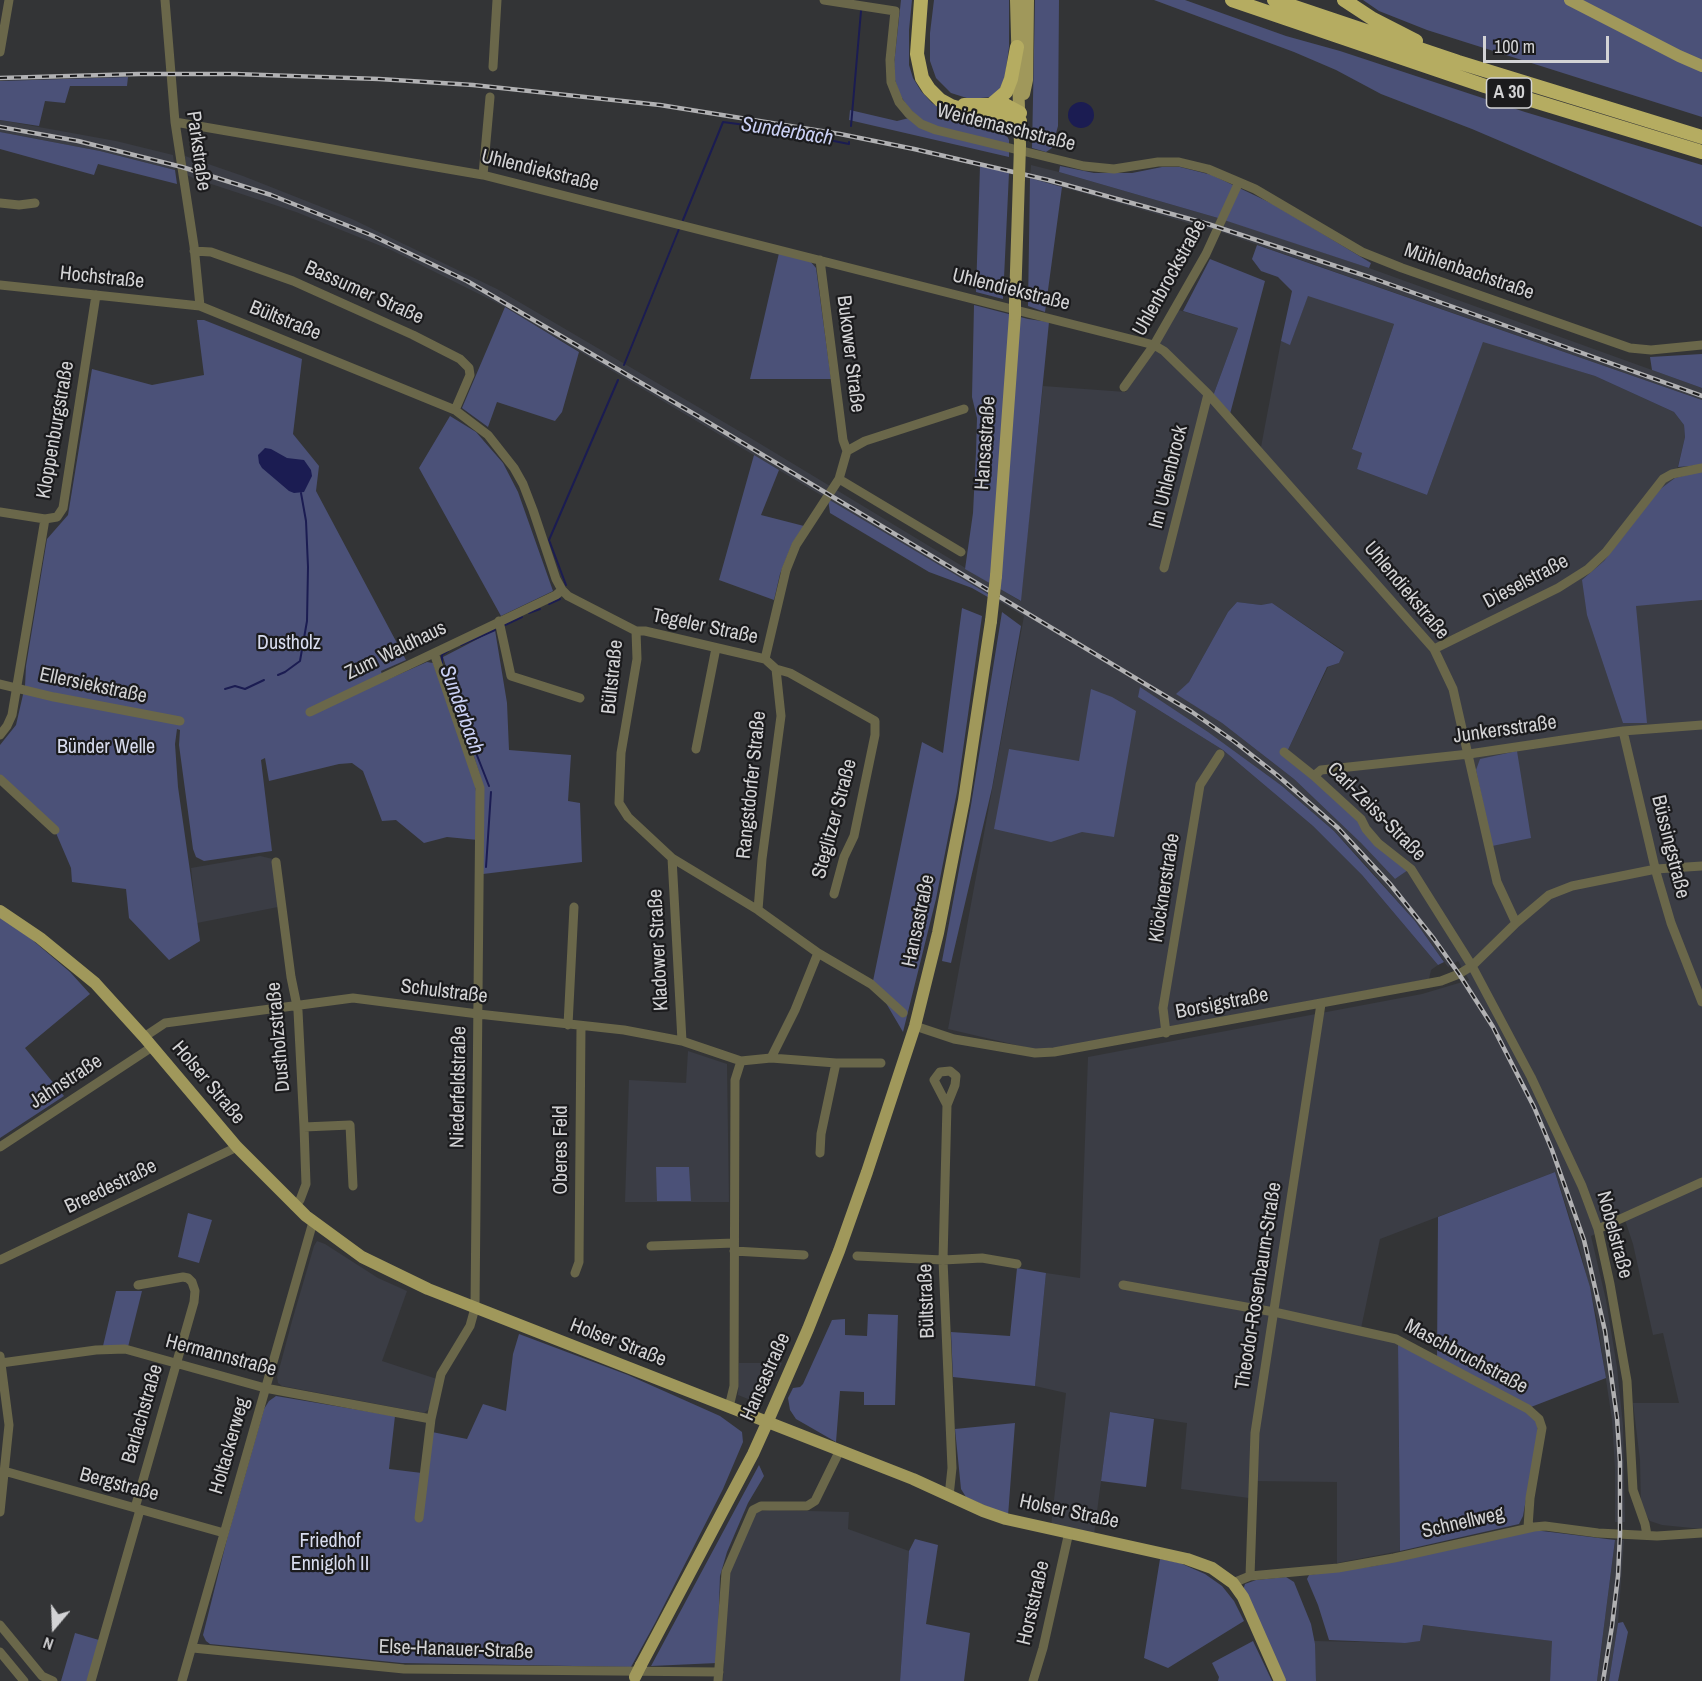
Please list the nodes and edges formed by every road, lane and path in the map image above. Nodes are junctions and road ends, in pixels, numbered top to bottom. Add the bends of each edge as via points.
1 (9, 0) edge
2 (165, 0) edge
3 (497, 0) edge
4 (824, 0) edge
5 (921, 0) edge
6 (926, 0) edge
7 (1016, 0) edge
8 (1028, 0) edge
9 (1232, 0) edge
10 (1274, 0) edge
11 (1344, 0) edge
12 (1570, 0) edge
13 (856, 2) edge
14 (1017, 47) junction
15 (0, 52) edge
16 (1458, 62) junction
17 (1702, 66) edge
18 (493, 67) dead end
19 (490, 97) dead end
20 (992, 104) junction
21 (1020, 117) junction
22 (175, 122) junction
23 (1702, 137) edge
24 (1702, 152) edge
25 (483, 175) junction
26 (1239, 182) junction
27 (0, 203) edge
28 (35, 203) dead end
29 (194, 251) junction
30 (820, 260) junction
31 (0, 285) edge
32 (96, 295) junction
33 (200, 306) junction
34 (1154, 345) junction
35 (1702, 345) edge
36 (1124, 387) dead end
37 (1208, 394) junction
38 (964, 409) dead end
39 (455, 410) junction
40 (848, 451) junction
41 (1702, 468) edge
42 (838, 479) junction
43 (0, 512) edge
44 (45, 519) junction
45 (961, 552) dead end
46 (1164, 568) dead end
47 (562, 590) junction
48 (499, 621) junction
49 (636, 631) junction
50 (716, 648) junction
51 (1434, 649) junction
52 (434, 653) junction
53 (765, 659) junction
54 (776, 669) junction
55 (0, 684) edge
56 (16, 688) junction
57 (580, 698) dead end
58 (310, 712) dead end
59 (180, 721) dead end
60 (1702, 725) edge
61 (1623, 731) junction
62 (0, 735) edge
63 (696, 750) dead end
64 (1284, 752) dead end
65 (1220, 754) dead end
66 (1469, 754) junction
67 (1314, 776) junction
68 (0, 779) edge
69 (55, 830) dead end
70 (672, 858) junction
71 (276, 862) dead end
72 (1702, 866) edge
73 (1656, 870) junction
74 (834, 894) dead end
75 (574, 907) dead end
76 (758, 910) junction
77 (0, 911) edge
78 (1516, 922) junction
79 (818, 953) junction
80 (1472, 966) junction
81 (1702, 1002) edge
82 (1322, 1004) junction
83 (297, 1005) junction
84 (903, 1013) dead end
85 (478, 1014) junction
86 (568, 1025) junction
87 (581, 1026) junction
88 (915, 1026) junction
89 (1166, 1033) junction
90 (144, 1036) junction
91 (682, 1041) junction
92 (152, 1047) junction
93 (771, 1058) junction
94 (741, 1061) junction
95 (836, 1063) junction
96 (881, 1063) dead end
97 (947, 1105) dead end
98 (304, 1127) junction
99 (237, 1147) junction
100 (0, 1148) edge
101 (820, 1153) dead end
102 (1702, 1182) edge
103 (353, 1186) dead end
104 (294, 1206) junction
105 (313, 1222) junction
106 (1598, 1229) junction
107 (651, 1245) dead end
108 (734, 1247) junction
109 (804, 1255) dead end
110 (857, 1256) dead end
111 (0, 1260) edge
112 (943, 1260) junction
113 (1017, 1264) dead end
114 (575, 1273) dead end
115 (1123, 1285) dead end
116 (138, 1286) dead end
117 (475, 1308) junction
118 (1274, 1312) junction
119 (1, 1359) edge
120 (177, 1362) junction
121 (265, 1388) junction
122 (729, 1407) junction
123 (431, 1419) junction
124 (767, 1423) junction
125 (840, 1450) junction
126 (4, 1471) junction
127 (949, 1496) junction
128 (137, 1509) junction
129 (0, 1512) edge
130 (419, 1518) dead end
131 (1528, 1527) junction
132 (1069, 1532) junction
133 (224, 1533) junction
134 (1702, 1533) edge
135 (1647, 1535) junction
136 (1250, 1575) junction
137 (1233, 1582) junction
138 (0, 1625) edge
139 (193, 1647) junction
140 (0, 1652) edge
141 (636, 1674) edge
142 (718, 1676) edge
143 (24, 1681) edge
144 (53, 1681) edge
145 (91, 1681) edge
146 (182, 1681) edge
147 (1033, 1681) edge
148 (1280, 1681) edge

1 - 15 street
2 - 22 street, Parkstraße
3 - 18 street
4 - 13 street, Weidemaschstraße
5 - 21 highway via 917,54 929,89 951,106 978,114
6 - 20 highway via 923,63 934,87 959,104
7 - 14 main road, Hansastraße
8 - 21 main road, Hansastraße via 1027,80
9 - 24 highway, A 30 via 1485,86
10 - 16 highway, A 30
11 - 16 highway via 1372,19
12 - 17 main road
13 - 26 street, Weidemaschstraße via 895,11 891,82 899,102 921,124 951,135 1083,166 1114,169 1179,162
14 - 20 highway via 1006,92
14 - 21 main road, Hansastraße
16 - 23 highway, A 30
19 - 25 street
20 - 21 highway via 1005,105
21 - 88 main road, Hansastraße, bridge via 1015,309 991,621 964,800
22 - 25 street, Uhlendiekstraße
22 - 29 street, Parkstraße
25 - 30 street, Uhlendiekstraße
26 - 34 street, Uhlenbrockstraße via 1206,254
26 - 35 street, Mühlenbachstraße via 1362,252 1402,268 1630,348
27 - 28 street
29 - 33 street, Parkstraße
29 - 39 street, Bassumer Straße via 211,252 293,280 465,363 470,375
30 - 34 street, Uhlendiekstraße
30 - 40 street, Bukower Straße via 843,440
31 - 32 street, Hochstraße
32 - 33 street, Hochstraße
32 - 44 street, Kloppenburgstraße via 63,508 57,517
33 - 39 street, Bültstraße
34 - 36 street, Uhlenbrockstraße
34 - 37 street, Uhlendiekstraße
37 - 46 street, Im Uhlenbrock
37 - 51 street, Uhlendiekstraße
38 - 40 street via 865,441
39 - 47 street, Bültstraße via 488,435 524,484
40 - 42 street
41 - 51 street, Dieselstraße via 1663,479 1588,569 1558,588
42 - 45 street
42 - 53 street via 796,545 786,570
43 - 44 street
44 - 56 street, Kloppenburgstraße
47 - 48 street, Zum Waldhaus
47 - 49 street, Bültstraße
48 - 52 street, Zum Waldhaus
48 - 57 street via 511,676
49 - 50 street, Tegeler Straße
49 - 70 street, Bültstraße via 637,659 621,753 619,803 628,817
50 - 53 street, Tegeler Straße
50 - 63 street
51 - 66 street, Uhlendiekstraße via 1453,689
52 - 58 street, Zum Waldhaus
52 - 85 street, Niederfeldstraße via 480,788
53 - 54 street
54 - 74 street, Steglitzer Straße via 875,721 854,836
54 - 76 street, Rangstdorfer Straße via 781,716
55 - 56 street, Ellersiekstraße
56 - 59 street, Ellersiekstraße
56 - 62 street, Kloppenburgstraße via 12,715
60 - 61 street, Junkersstraße
61 - 66 street, Junkersstraße
61 - 73 street, Büssingstraße
64 - 67 street, Carl-Zeiss-Straße
65 - 89 street, Klöcknerstraße via 1200,785 1163,1008
66 - 67 street, Junkersstraße via 1321,770
66 - 78 street, Uhlendiekstraße via 1497,882
67 - 80 street, Carl-Zeiss-Straße via 1361,819 1378,843 1411,869
68 - 69 street
70 - 76 street, Bültstraße
70 - 91 street, Kladower Straße
71 - 83 street, Dustholzstraße
72 - 73 street, Borsigstraße
73 - 78 street, Borsigstraße via 1572,886 1549,895
73 - 81 street, Büssingstraße via 1671,923
75 - 86 street
76 - 79 street, Bültstraße
77 - 90 main road, Holser Straße via 95,983
78 - 80 street, Borsigstraße
79 - 84 street, Bültstraße via 871,984
79 - 93 street
80 - 82 street, Borsigstraße via 1441,981
80 - 106 street, Nobelstraße via 1531,1077
82 - 89 street, Borsigstraße
82 - 118 street, Theodor-Rosenbaum-Straße
83 - 85 street, Schulstraße via 352,998
83 - 90 street, Schulstraße via 165,1023
83 - 98 street, Dustholzstraße
85 - 86 street, Schulstraße
85 - 117 street, Niederfeldstraße
86 - 87 street, Schulstraße
87 - 91 street, Schulstraße
87 - 114 street, Oberes Feld via 579,1262
88 - 89 street, Borsigstraße via 954,1039 1035,1053
88 - 124 main road, Hansastraße via 839,1251
90 - 92 main road, Holser Straße
91 - 94 street, Schulstraße
92 - 99 main road, Holser Straße
92 - 100 street, Jahnstraße
93 - 94 street, Schulstraße
93 - 95 street, Schulstraße
94 - 108 street via 735,1080
95 - 96 street, Schulstraße
95 - 101 street
97 - 112 street, Bültstraße
98 - 103 street via 350,1125
98 - 104 street, Dustholzstraße via 306,1184
99 - 104 main road, Holser Straße
99 - 111 street, Breedestraße
102 - 106 street
104 - 105 main road, Holser Straße
105 - 117 main road, Holser Straße via 362,1257
105 - 121 street, Holtackerweg
106 - 135 street, Nobelstraße via 1627,1382 1633,1490
107 - 108 street
108 - 109 street
108 - 122 street via 734,1386
110 - 112 street
112 - 113 street via 982,1258
112 - 127 street, Bültstraße via 952,1468
115 - 118 street, Maschbruchstraße
116 - 120 street, Barlachstraße via 183,1277 194,1286 194,1302
117 - 122 main road, Holser Straße
117 - 123 street, Niederfeldstraße via 470,1326 441,1374
118 - 131 street, Maschbruchstraße via 1396,1339 1528,1409 1542,1428
118 - 136 street, Theodor-Rosenbaum-Straße via 1253,1445
119 - 120 street, Hermannstraße via 111,1349
119 - 126 street via 9,1425
120 - 121 street, Hermannstraße
120 - 128 street, Barlachstraße
121 - 123 street, Hermannstraße
121 - 133 street, Holtackerweg
122 - 124 main road, Holser Straße
123 - 130 street, Niederfeldstraße
124 - 125 main road, Holser Straße
124 - 141 main road, Hansastraße
125 - 127 main road, Holser Straße
125 - 142 street via 815,1502 753,1510 726,1572
126 - 128 street, Bergstraße
126 - 129 street
127 - 132 main road, Holser Straße via 1006,1519
128 - 133 street, Bergstraße
128 - 145 street, Barlachstraße
131 - 135 street, Schnellweg
131 - 136 street, Schnellweg via 1338,1568
132 - 137 main road, Holser Straße via 1187,1559 1212,1568
132 - 147 street, Horststraße
133 - 139 street, Holtackerweg
134 - 135 street, Schnellweg
136 - 137 street, Schnellweg
137 - 148 main road
138 - 144 street via 42,1676
139 - 142 street, Else-Hanauer-Straße via 404,1669
139 - 146 street, Holtackerweg
140 - 143 street

